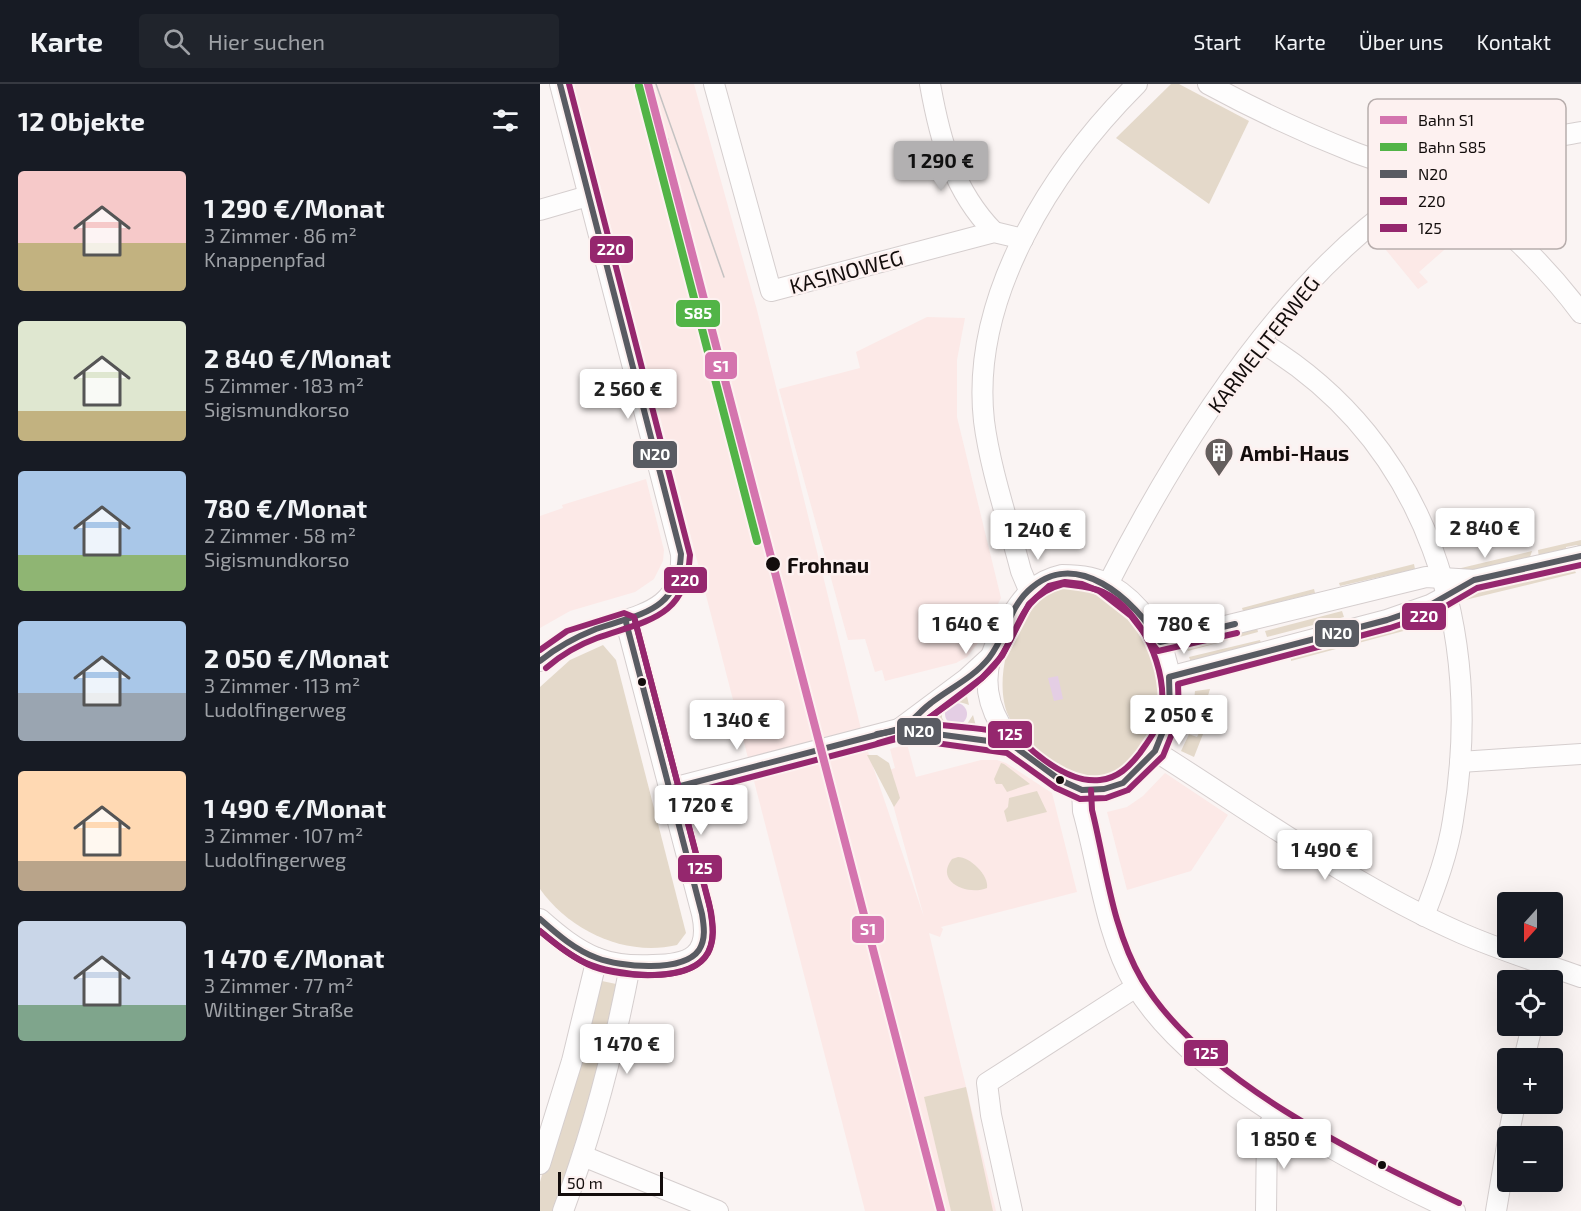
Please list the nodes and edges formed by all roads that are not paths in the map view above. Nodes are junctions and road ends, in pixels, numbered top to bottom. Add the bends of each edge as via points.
1 (560, 84) edge
2 (714, 84) edge
3 (930, 84) edge
4 (1137, 84) edge
5 (1208, 84) edge
6 (1581, 132) edge
7 (1566, 134) edge
8 (1368, 156) edge
9 (588, 196) junction
10 (540, 210) edge
11 (1368, 229) edge
12 (994, 232) junction
13 (1023, 239) junction
14 (1523, 249) edge
15 (1581, 313) edge
16 (1261, 342) junction
17 (1581, 556) edge
18 (1441, 577) junction
19 (1474, 580) junction
20 (1108, 584) junction
21 (1029, 590) junction
22 (1447, 596) junction
23 (626, 622) junction
24 (1160, 642) junction
25 (990, 657) junction
26 (540, 661) edge
27 (1169, 677) junction
28 (899, 729) junction
29 (1011, 744) junction
30 (1155, 751) junction
31 (1581, 754) edge
32 (1460, 762) junction
33 (669, 789) junction
34 (1082, 790) junction
35 (1425, 916) junction
36 (540, 919) edge
37 (597, 958) junction
38 (630, 966) junction
39 (1540, 970) edge
40 (1563, 975) edge
41 (1581, 977) edge
42 (1136, 987) junction
43 (1276, 1113) junction
44 (583, 1156) junction
45 (540, 1164) edge
46 (1499, 1192) edge
47 (562, 1211) edge
48 (718, 1211) edge
49 (1012, 1211) edge
50 (1266, 1211) edge
51 (1455, 1211) edge
52 (1496, 1211) edge

1 - 9 street
2 - 12 street, KASINOWEG via 771,291
3 - 12 street via 937,124 956,181
4 - 13 street via 1107,114 1069,164
5 - 8 street via 1315,137
6 - 7 street, KARMELITERWEG
9 - 10 street
9 - 23 street via 681,554 675,591 647,613
11 - 16 street, KARMELITERWEG via 1290,304
12 - 13 street, KASINOWEG
13 - 21 street via 990,323 983,375 987,440
14 - 15 street
16 - 18 street via 1306,371 1363,427 1411,500
16 - 20 street, KARMELITERWEG via 1179,460
17 - 19 street
18 - 19 street
18 - 22 street
18 - 24 street via 1385,586
19 - 22 street
20 - 21 street via 1062,575
20 - 24 street via 1137,608
21 - 25 street
22 - 27 street via 1387,620
22 - 32 street via 1462,689
23 - 26 street via 572,639
23 - 33 street
24 - 27 street
25 - 28 street
25 - 29 street via 988,683 992,705
27 - 30 street via 1170,714
28 - 29 street
28 - 33 street
29 - 34 street via 1039,767
30 - 34 street via 1122,783
30 - 35 street via 1296,843
31 - 32 street
32 - 35 street via 1453,822
33 - 38 street via 700,905 704,937 700,948 686,962
34 - 42 street via 1083,811 1113,930
35 - 39 street
36 - 37 street
37 - 38 street
37 - 45 street via 572,1061
38 - 44 street via 607,1077
40 - 41 street
42 - 43 street via 1182,1042 1223,1077
42 - 49 street via 987,1083
43 - 50 street via 1267,1129
43 - 51 street via 1396,1184
44 - 47 street
44 - 48 street
46 - 52 street

